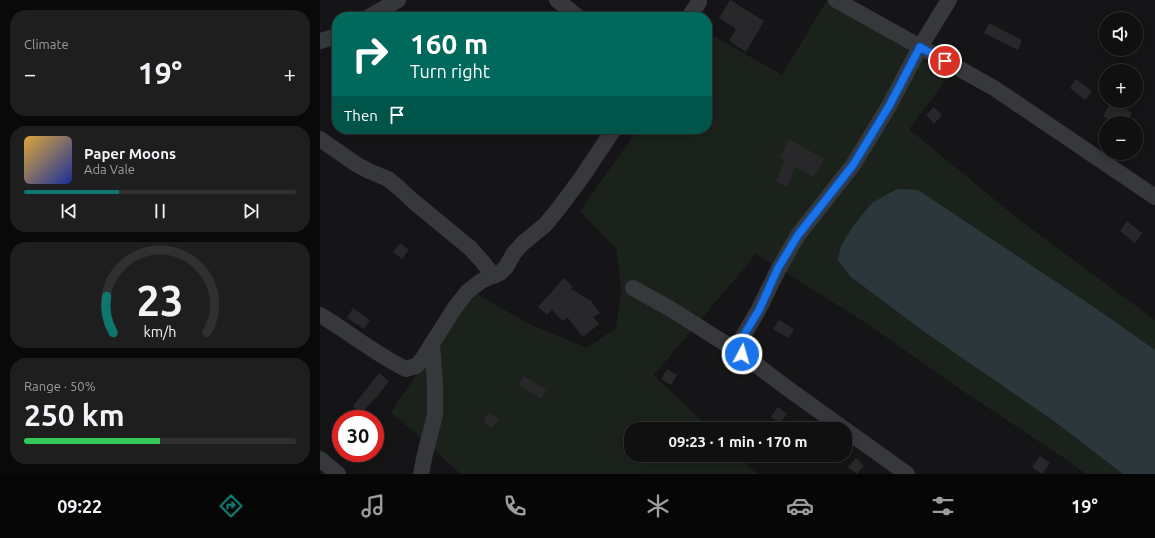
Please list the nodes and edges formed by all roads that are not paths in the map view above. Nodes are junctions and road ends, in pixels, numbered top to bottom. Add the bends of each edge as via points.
1 (398, 0) edge
2 (556, 0) edge
3 (836, 0) edge
4 (948, 0) edge
5 (699, 2) dead end
6 (378, 12) edge
7 (572, 12) edge
8 (692, 12) edge
9 (332, 37) edge
10 (320, 41) edge
11 (920, 47) junction
12 (611, 134) edge
13 (320, 139) edge
14 (1155, 197) edge
15 (494, 276) junction
16 (633, 288) dead end
17 (320, 315) edge
18 (432, 344) junction
19 (742, 354) junction
20 (320, 459) edge
21 (338, 474) edge
22 (421, 474) edge
23 (907, 474) edge

1 - 6 street
2 - 7 street
3 - 11 street
4 - 11 street
5 - 8 street
9 - 10 street
11 - 14 street via 994,88
11 - 19 street via 889,106 853,165 798,235 778,268 759,310 742,338
12 - 15 street via 545,225 523,243 506,267
13 - 15 street via 356,164 388,179 470,248
15 - 18 street via 481,281 467,292
16 - 19 street
17 - 18 street via 406,369 416,366
18 - 22 street via 435,415
19 - 23 street
20 - 21 street

